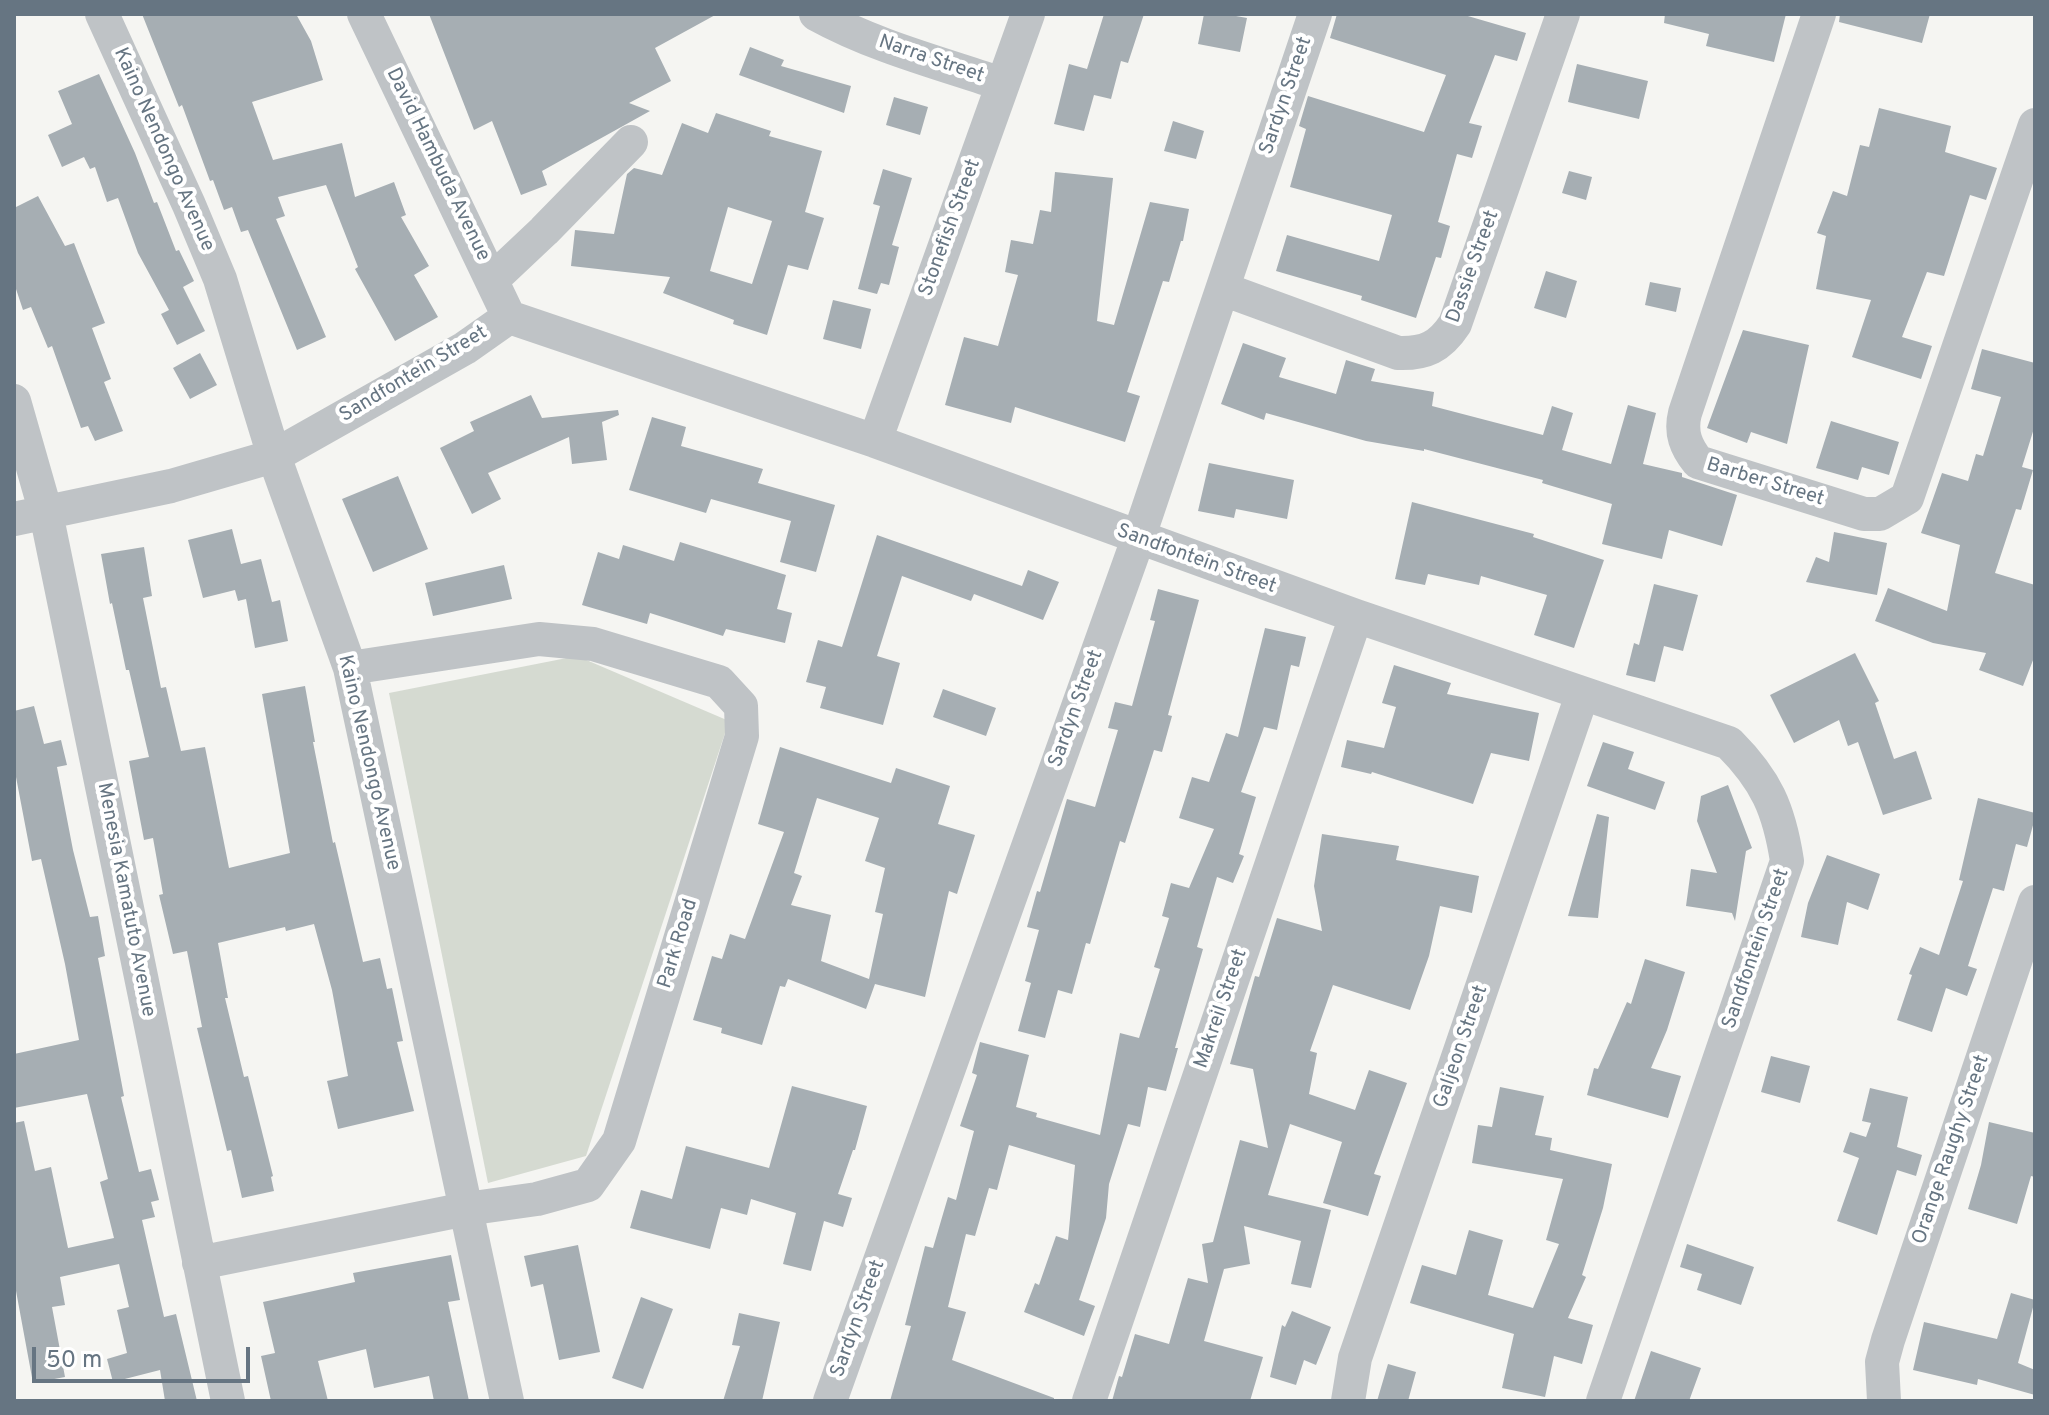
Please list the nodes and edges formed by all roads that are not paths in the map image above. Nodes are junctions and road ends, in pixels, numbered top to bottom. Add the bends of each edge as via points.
1 (102, 14) edge
2 (364, 14) edge
3 (816, 14) edge
4 (1028, 14) edge
5 (1315, 14) edge
6 (1563, 14) edge
7 (1819, 14) edge
8 (1002, 84) junction
9 (2035, 125) edge
10 (631, 142) dead end
11 (492, 280) junction
12 (1223, 289) junction
13 (509, 317) junction
14 (14, 401) edge
15 (875, 441) junction
16 (274, 456) junction
17 (30, 516) edge
18 (1138, 539) junction
19 (1356, 616) junction
20 (350, 668) junction
21 (1582, 695) junction
22 (2035, 902) edge
23 (466, 1209) junction
24 (199, 1263) junction
25 (228, 1401) edge
26 (507, 1401) edge
27 (830, 1401) edge
28 (1089, 1401) edge
29 (1348, 1401) edge
30 (1603, 1401) edge
31 (1884, 1401) edge

1 - 16 street, Kaino Nendongo Avenue via 220,279
2 - 11 street, David Hambuda Avenue
3 - 8 street, Narra Street via 891,47
4 - 8 street, Stonefish Street
5 - 12 street, Sardyn Street
6 - 12 street, Dassie Street via 1455,324 1445,338 1428,351 1398,353
7 - 9 street, Barber Street via 1682,424 1688,449 1698,462 1864,514 1880,514 1907,498
8 - 15 street, Stonefish Street
10 - 11 street
11 - 13 street, David Hambuda Avenue
12 - 18 street, Sardyn Street
13 - 15 street, Sandfontein Street
13 - 16 street, Sandfontein Street via 465,348
14 - 17 street, Menesia Kamatuto Avenue
15 - 18 street, Sandfontein Street
16 - 17 street, Sandfontein Street via 171,486
16 - 20 street, Kaino Nendongo Avenue
17 - 24 street, Menesia Kamatuto Avenue
18 - 19 street, Sandfontein Street
18 - 27 street, Sardyn Street
19 - 21 street, Sandfontein Street
19 - 28 street, Makreil Street
20 - 23 street, Kaino Nendongo Avenue
20 - 23 street, Park Road via 539,639 593,644 719,682 741,706 742,736 619,1141 588,1185
21 - 29 street, Galjeon Street via 1355,1358
21 - 30 street, Sandfontein Street via 1729,743 1754,768 1772,798 1787,861
22 - 31 street, Orange Raughy Street via 1888,1340 1882,1362
23 - 24 street, Park Road
23 - 26 street, Kaino Nendongo Avenue
24 - 25 street, Menesia Kamatuto Avenue

